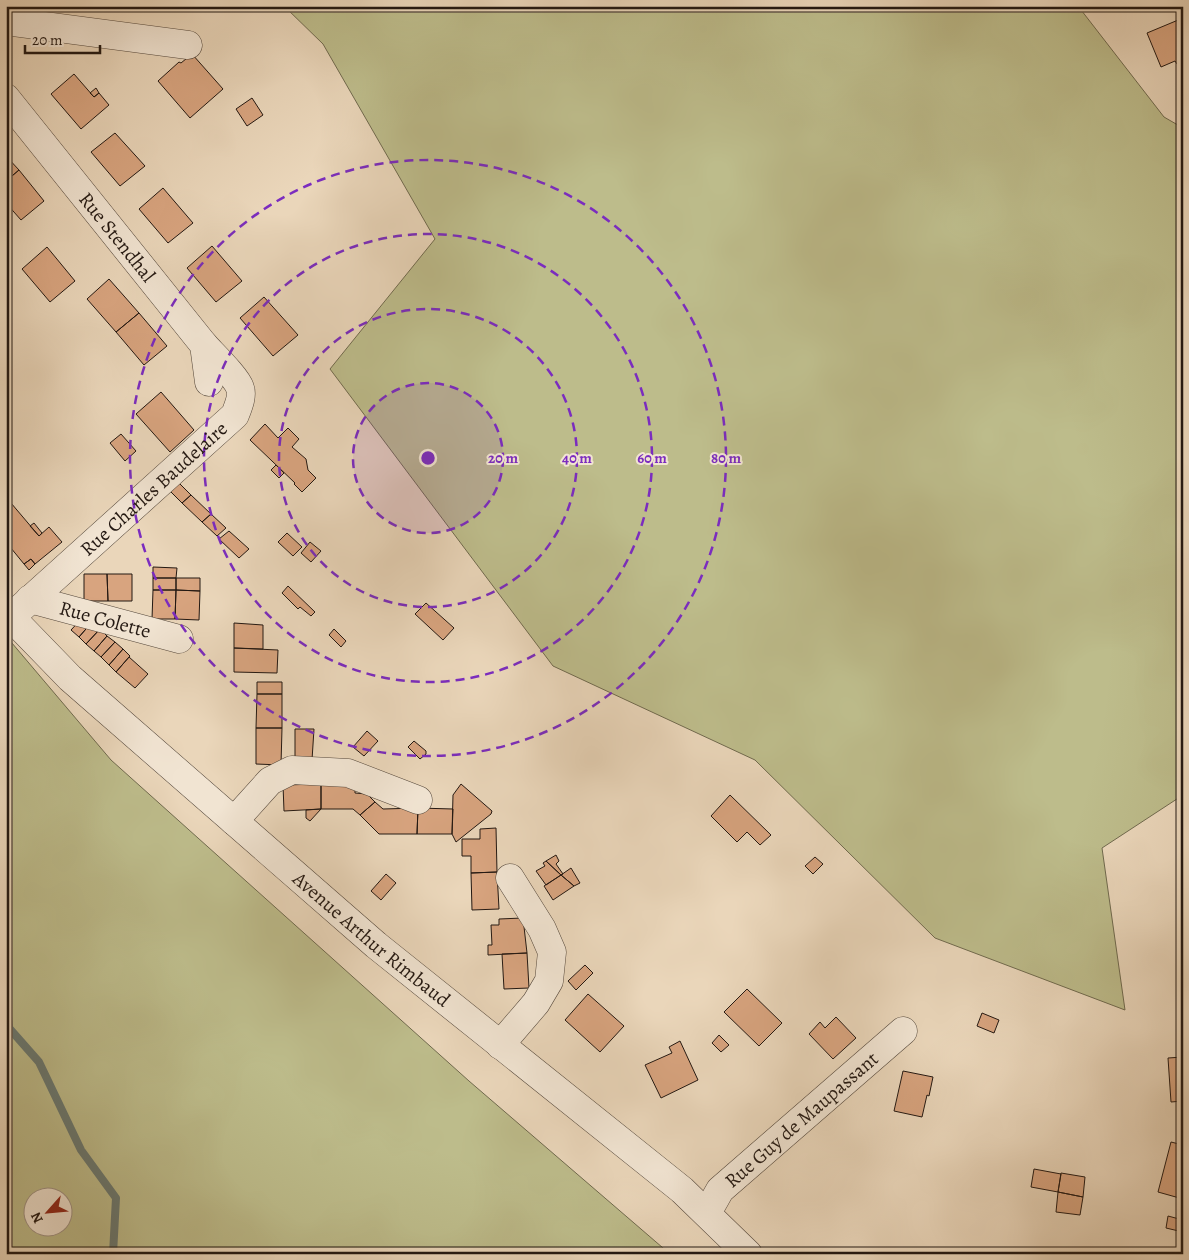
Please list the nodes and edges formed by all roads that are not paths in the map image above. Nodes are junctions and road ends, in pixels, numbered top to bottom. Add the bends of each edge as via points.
1 (6, 21) edge
2 (188, 45) dead end
3 (6, 98) edge
4 (204, 345) junction
5 (209, 382) dead end
6 (16, 610) edge
7 (179, 639) dead end
8 (418, 800) dead end
9 (234, 821) junction
10 (510, 878) dead end
11 (902, 1030) dead end
12 (500, 1045) junction
13 (706, 1213) junction
14 (748, 1254) edge

1 - 2 street
3 - 4 street, Rue Stendhal
4 - 5 street
4 - 6 street, Rue Charles Baudelaire via 240,388 241,399 235,415
6 - 7 street, Rue Colette
6 - 9 street, Avenue Arthur Rimbaud via 70,678
8 - 9 street via 348,773 292,770 270,781
9 - 12 street, Avenue Arthur Rimbaud via 376,945
10 - 12 street via 542,929 552,952 549,981 536,1003
11 - 13 street, Rue Guy de Maupassant via 720,1190
12 - 13 street, Avenue Arthur Rimbaud via 682,1190
13 - 14 street, Avenue Arthur Rimbaud

